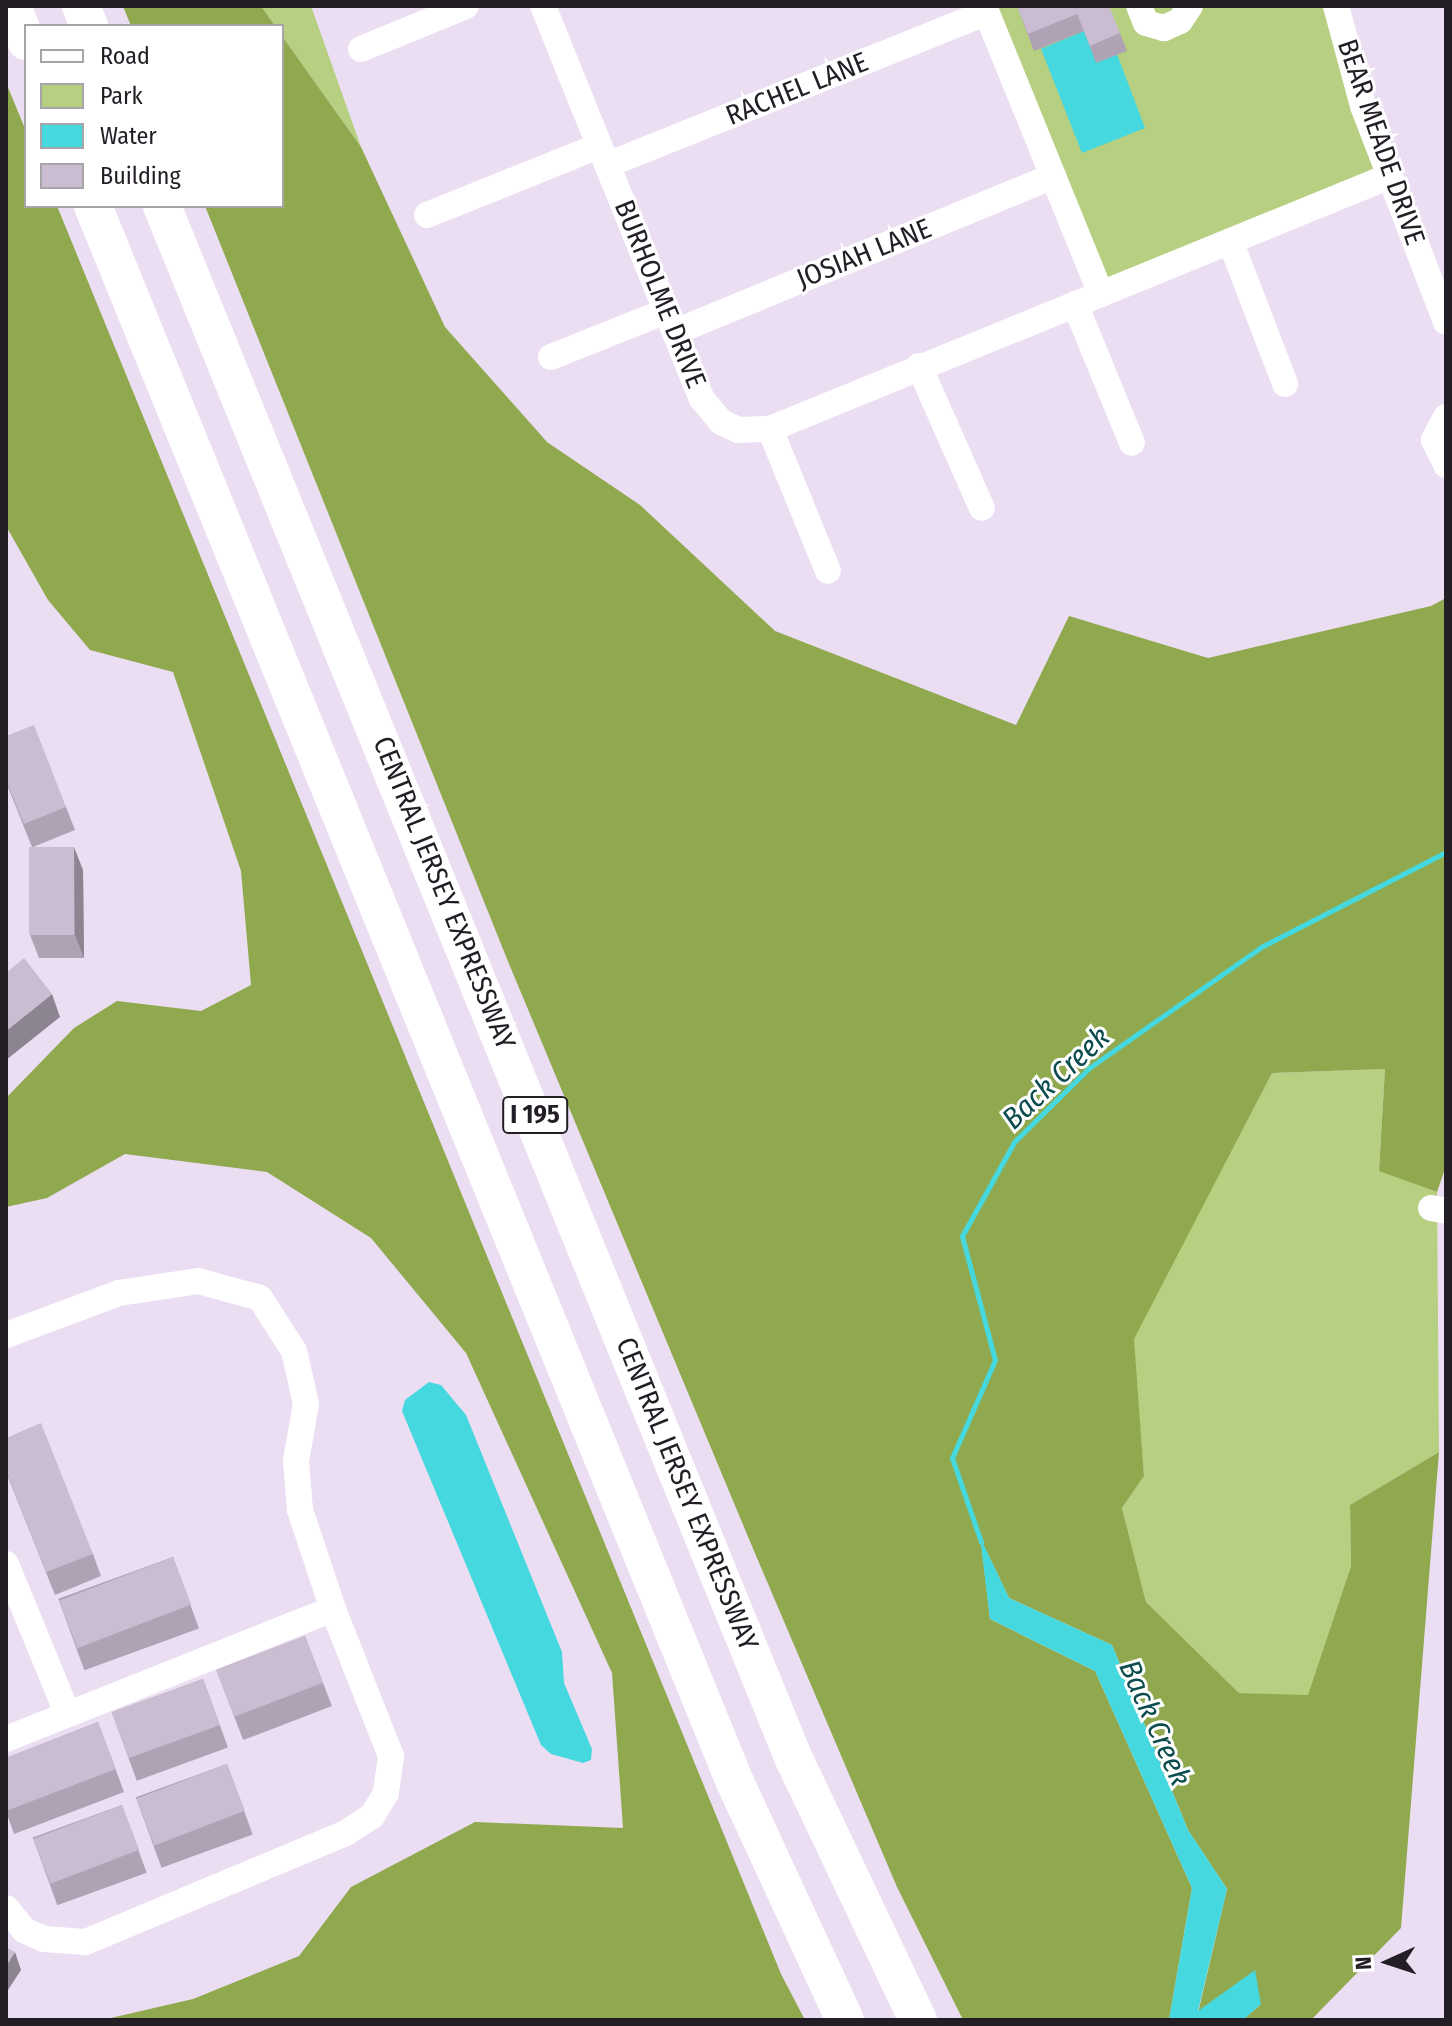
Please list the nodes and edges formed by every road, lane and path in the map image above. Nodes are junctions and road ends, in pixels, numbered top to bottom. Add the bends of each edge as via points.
1 (12, 6) edge
2 (466, 6) edge
3 (1139, 6) edge
4 (1190, 6) edge
5 (1336, 6) edge
6 (546, 7) edge
7 (985, 9) edge
8 (24, 36) edge
9 (361, 49) dead end
10 (603, 156) junction
11 (1053, 176) junction
12 (1390, 176) junction
13 (94, 208) edge
14 (163, 208) edge
15 (427, 215) dead end
16 (1231, 243) junction
17 (1101, 294) junction
18 (1075, 304) junction
19 (671, 321) junction
20 (1446, 322) edge
21 (551, 357) dead end
22 (919, 366) junction
23 (1285, 384) dead end
24 (1446, 417) edge
25 (770, 429) junction
26 (1132, 443) dead end
27 (1446, 465) edge
28 (982, 508) dead end
29 (828, 571) dead end
30 (6, 1335) edge
31 (6, 1564) edge
32 (333, 1609) junction
33 (67, 1713) junction
34 (6, 1739) edge
35 (6, 1908) edge
36 (845, 2020) edge
37 (918, 2020) edge

1 - 8 highway
2 - 9 street
3 - 4 street via 1146,23 1164,28 1180,21
5 - 12 street, BEAR MEADE DRIVE via 1363,106
6 - 10 street, BURHOLME DRIVE
7 - 10 street, RACHEL LANE
7 - 11 street
10 - 15 street, RACHEL LANE
10 - 19 street, BURHOLME DRIVE
11 - 17 street
11 - 19 street, JOSIAH LANE
12 - 16 street, BURHOLME DRIVE
12 - 20 street, BEAR MEADE DRIVE
13 - 36 highway, I 195 via 707,1715
14 - 37 highway, CENTRAL JERSEY EXPRESSWAY / I 195 via 788,1745 879,1948
16 - 17 street, BURHOLME DRIVE
16 - 23 street
17 - 18 street, BURHOLME DRIVE
18 - 22 street, BURHOLME DRIVE
18 - 26 street
19 - 21 street, JOSIAH LANE
19 - 25 street, BURHOLME DRIVE via 702,399 721,422 738,430
22 - 25 street, BURHOLME DRIVE
22 - 28 street
24 - 27 street via 1434,440
25 - 29 street
30 - 32 street via 119,1293 198,1281 260,1298 294,1351 306,1404 296,1461 300,1510
31 - 33 street
32 - 33 street
32 - 35 street via 391,1756 386,1793 372,1816 346,1833 85,1942 44,1939 24,1930
33 - 34 street

